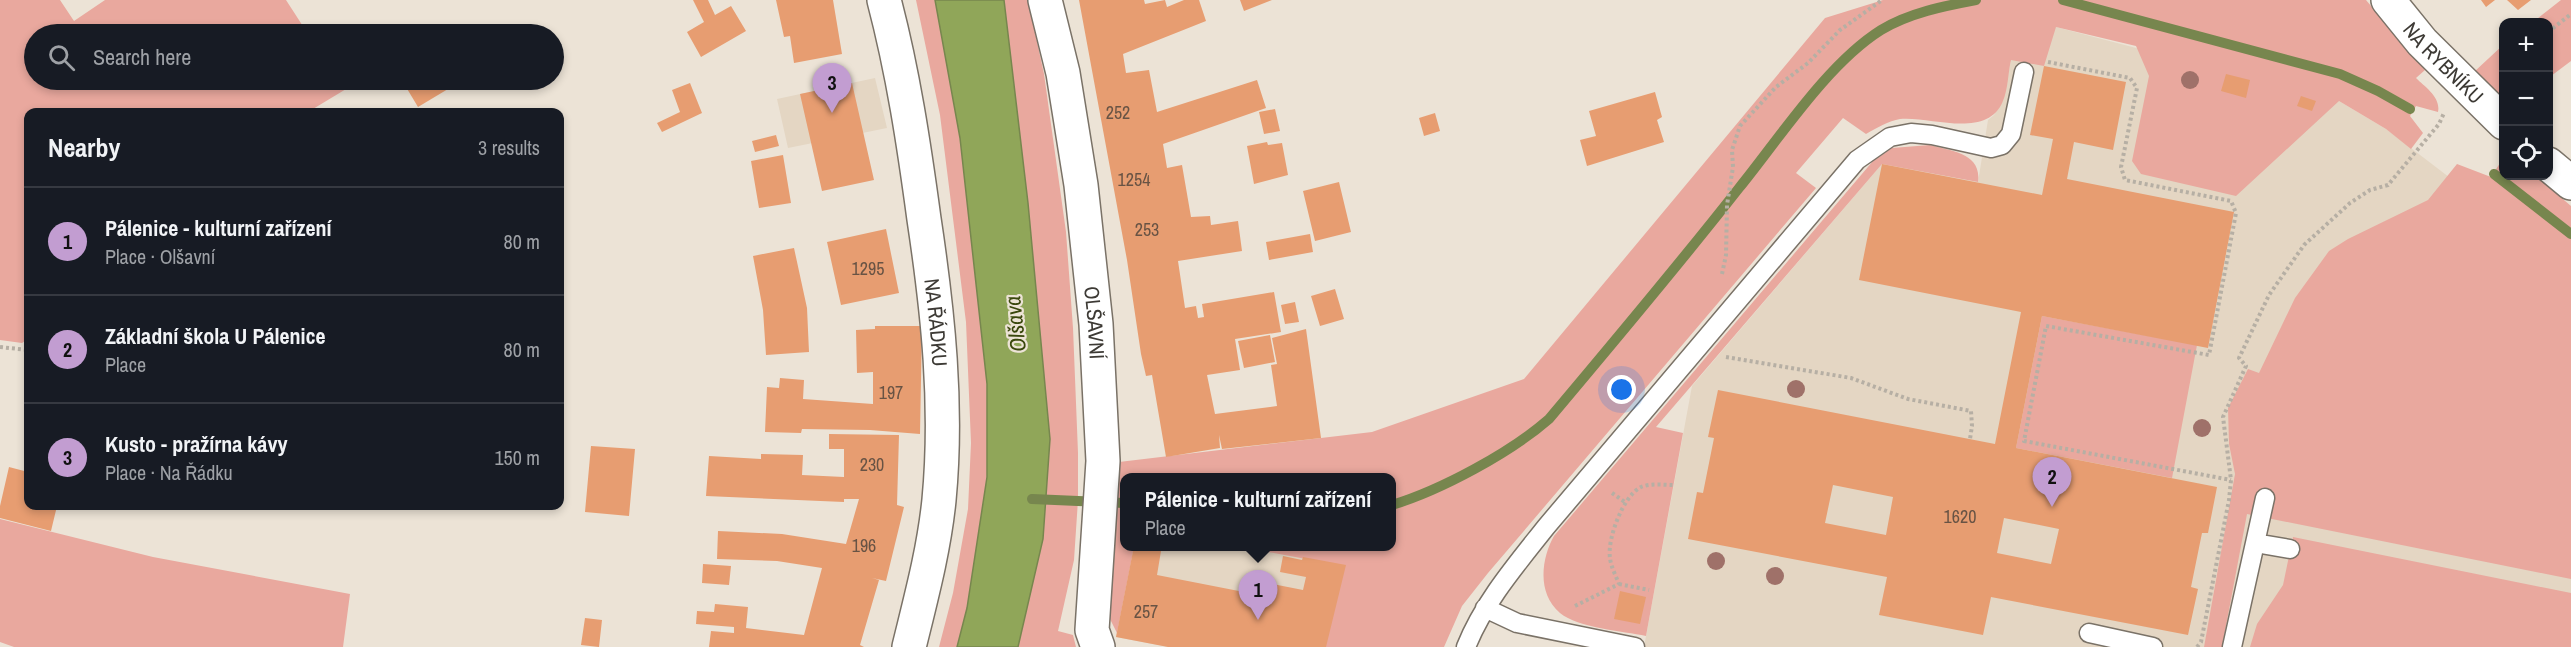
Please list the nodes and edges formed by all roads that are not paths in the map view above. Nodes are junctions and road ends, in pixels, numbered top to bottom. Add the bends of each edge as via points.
1 (884, 0) edge
2 (1045, 0) edge
3 (2388, 0) edge
4 (2024, 72) road end
5 (2499, 118) edge
6 (2553, 168) edge
7 (2571, 183) edge
8 (2265, 498) dead end
9 (2255, 543) junction
10 (2290, 549) dead end
11 (1485, 608) junction
12 (2089, 633) dead end
13 (909, 647) edge
14 (1098, 647) edge
15 (1466, 647) edge
16 (1635, 647) edge
17 (2153, 647) edge
18 (2232, 647) edge

1 - 13 street, NA ŘÁDKU via 909,110 938,313 942,375 943,438 937,518
2 - 14 street, OLŠAVNÍ via 1063,73 1081,185 1096,324 1103,461 1092,630
3 - 5 street, NA RYBNÍKU via 2422,42
4 - 11 lane via 2011,134 2002,145 1991,148 1911,133 1890,138 1857,160 1546,527
6 - 7 street
8 - 9 lane
9 - 10 lane
9 - 18 lane
11 - 15 lane
11 - 16 lane via 1517,623
12 - 17 lane

